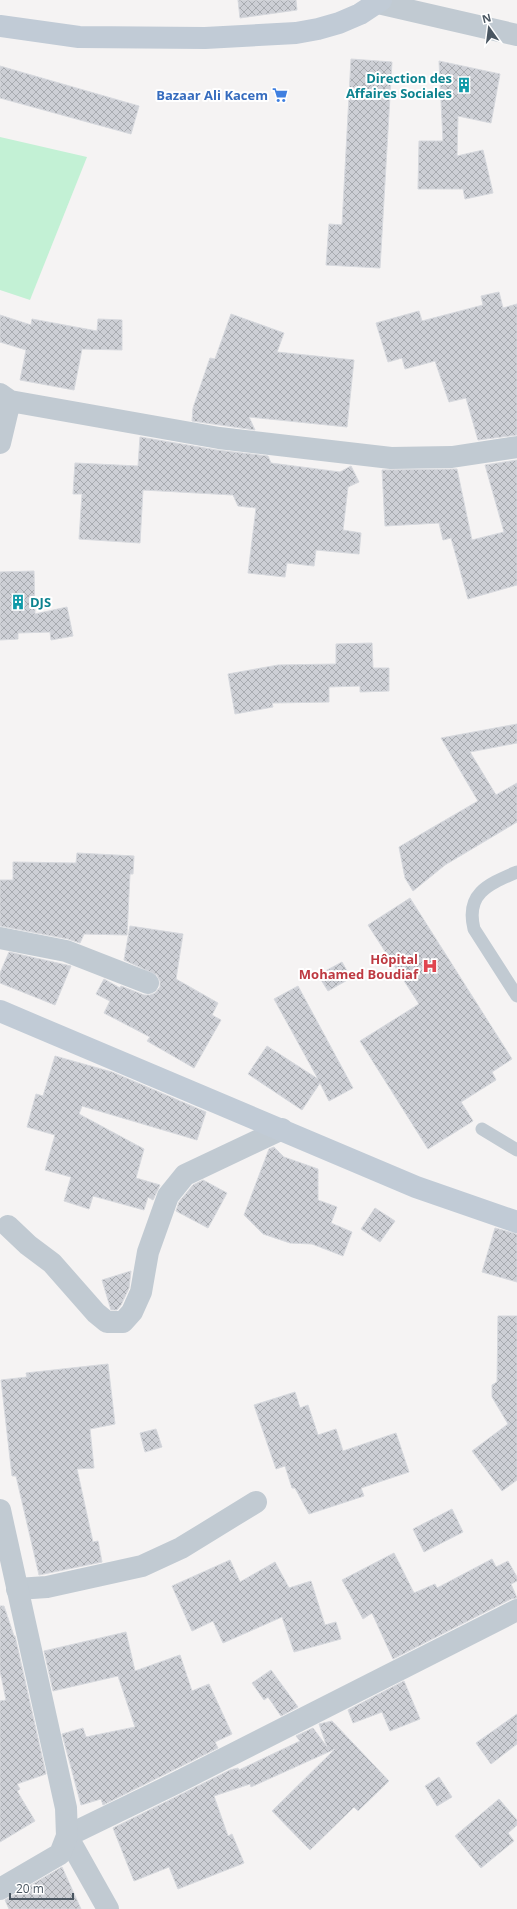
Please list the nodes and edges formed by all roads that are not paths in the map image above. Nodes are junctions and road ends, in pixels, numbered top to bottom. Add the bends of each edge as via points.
1 (380, 1) edge
2 (0, 26) edge
3 (517, 35) edge
4 (5, 398) edge
5 (0, 443) edge
6 (517, 447) edge
7 (517, 872) edge
8 (0, 938) edge
9 (148, 983) dead end
10 (517, 996) edge
11 (0, 1011) edge
12 (482, 1129) dead end
13 (282, 1130) junction
14 (517, 1150) edge
15 (517, 1222) edge
16 (8, 1226) dead end
17 (256, 1502) dead end
18 (0, 1510) edge
19 (16, 1589) junction
20 (517, 1610) edge
21 (67, 1836) junction
22 (0, 1890) edge
23 (108, 1909) edge

1 - 2 main road via 360,14 318,30 205,38 79,37
1 - 3 street
4 - 5 street
4 - 6 street via 219,438 391,458 452,457
7 - 10 lane via 483,889 476,897 472,919 474,929
8 - 9 street via 66,951
11 - 13 main road
12 - 14 lane
13 - 15 main road via 416,1188
13 - 16 street via 185,1175 168,1196 148,1252 141,1292 132,1312 122,1322 107,1322 96,1313 52,1263
17 - 19 street via 181,1548 142,1566 47,1587
18 - 19 street
19 - 21 street via 66,1808
20 - 21 street
21 - 22 street via 60,1854
21 - 23 street

